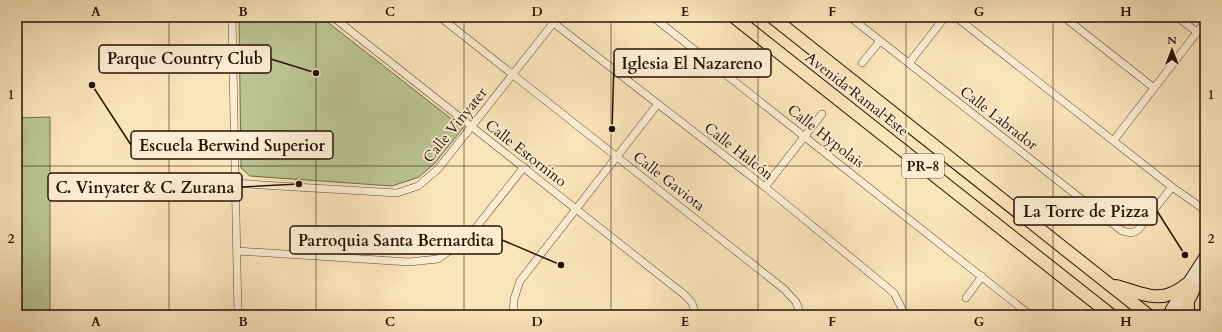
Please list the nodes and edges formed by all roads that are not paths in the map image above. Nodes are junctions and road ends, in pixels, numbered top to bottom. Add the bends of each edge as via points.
1 (232, 17) edge
2 (333, 17) edge
3 (440, 17) edge
4 (546, 17) edge
5 (653, 17) edge
6 (734, 17) edge
7 (772, 17) edge
8 (850, 17) edge
9 (945, 17) edge
10 (956, 17) edge
11 (1064, 17) edge
12 (1177, 17) edge
13 (556, 20) edge
14 (1205, 22) edge
15 (1197, 32) junction
16 (880, 41) junction
17 (862, 63) dead end
18 (909, 63) junction
19 (513, 75) junction
20 (1154, 88) junction
21 (657, 104) junction
22 (822, 114) dead end
23 (472, 127) junction
24 (805, 136) junction
25 (1114, 140) junction
26 (616, 156) junction
27 (524, 167) junction
28 (53, 181) dead end
29 (236, 183) junction
30 (765, 187) junction
31 (1172, 187) junction
32 (576, 208) junction
33 (1205, 210) edge
34 (237, 251) junction
35 (1205, 256) edge
36 (1205, 271) edge
37 (982, 276) junction
38 (1112, 285) junction
39 (1190, 287) junction
40 (966, 298) dead end
41 (1092, 299) junction
42 (238, 315) edge
43 (513, 315) edge
44 (696, 315) edge
45 (800, 315) edge
46 (905, 315) edge
47 (1030, 315) edge
48 (1103, 315) edge
49 (1111, 315) edge
50 (1148, 315) edge
51 (1169, 315) edge
52 (1174, 315) edge
53 (1188, 315) edge

1 - 29 street
2 - 23 street, Calle Estornino
3 - 19 street, Calle Gaviota
4 - 13 street, Calle Halcón
5 - 24 street, Calle Hypolais
6 - 41 main road, Avenida Ramal Este / PR-8
7 - 38 main road, Avenida Ramal Este / PR-8
8 - 16 street, Calle Labrador
9 - 18 street
10 - 25 street
11 - 20 street
12 - 15 street
13 - 19 street, Calle Vinyater
13 - 21 street, Calle Halcón
14 - 15 street
15 - 20 street
16 - 17 street
16 - 18 street, Calle Labrador
18 - 31 street, Calle Labrador via 1122,231 1132,233 1138,230
19 - 23 street, Calle Vinyater
19 - 26 street, Calle Gaviota
20 - 25 street
21 - 26 street
21 - 30 street, Calle Halcón
22 - 24 street
23 - 27 street, Calle Estornino
23 - 29 street, Calle Vinyater via 438,169 418,186 397,193
24 - 30 street
24 - 37 street, Calle Hypolais
25 - 31 street
26 - 32 street
26 - 45 street, Calle Gaviota via 784,289 796,302
27 - 32 street, Calle Estornino
27 - 34 street via 467,239 438,259 409,262
28 - 29 street, Calle Vinyater via 225,179
29 - 34 street
30 - 46 street, Calle Halcón via 894,293
31 - 33 street
32 - 43 street via 520,281 514,299
32 - 44 street, Calle Estornino via 686,296 692,303
34 - 42 street
35 - 39 street
36 - 39 street
37 - 40 street
37 - 47 street, Calle Hypolais
38 - 39 main road via 1159,296
38 - 50 main road, Avenida Ramal Este / PR-8
39 - 51 street
39 - 52 street via 1178,313
39 - 53 main road
41 - 48 main road
41 - 49 main road, Avenida Ramal Este / PR-8

